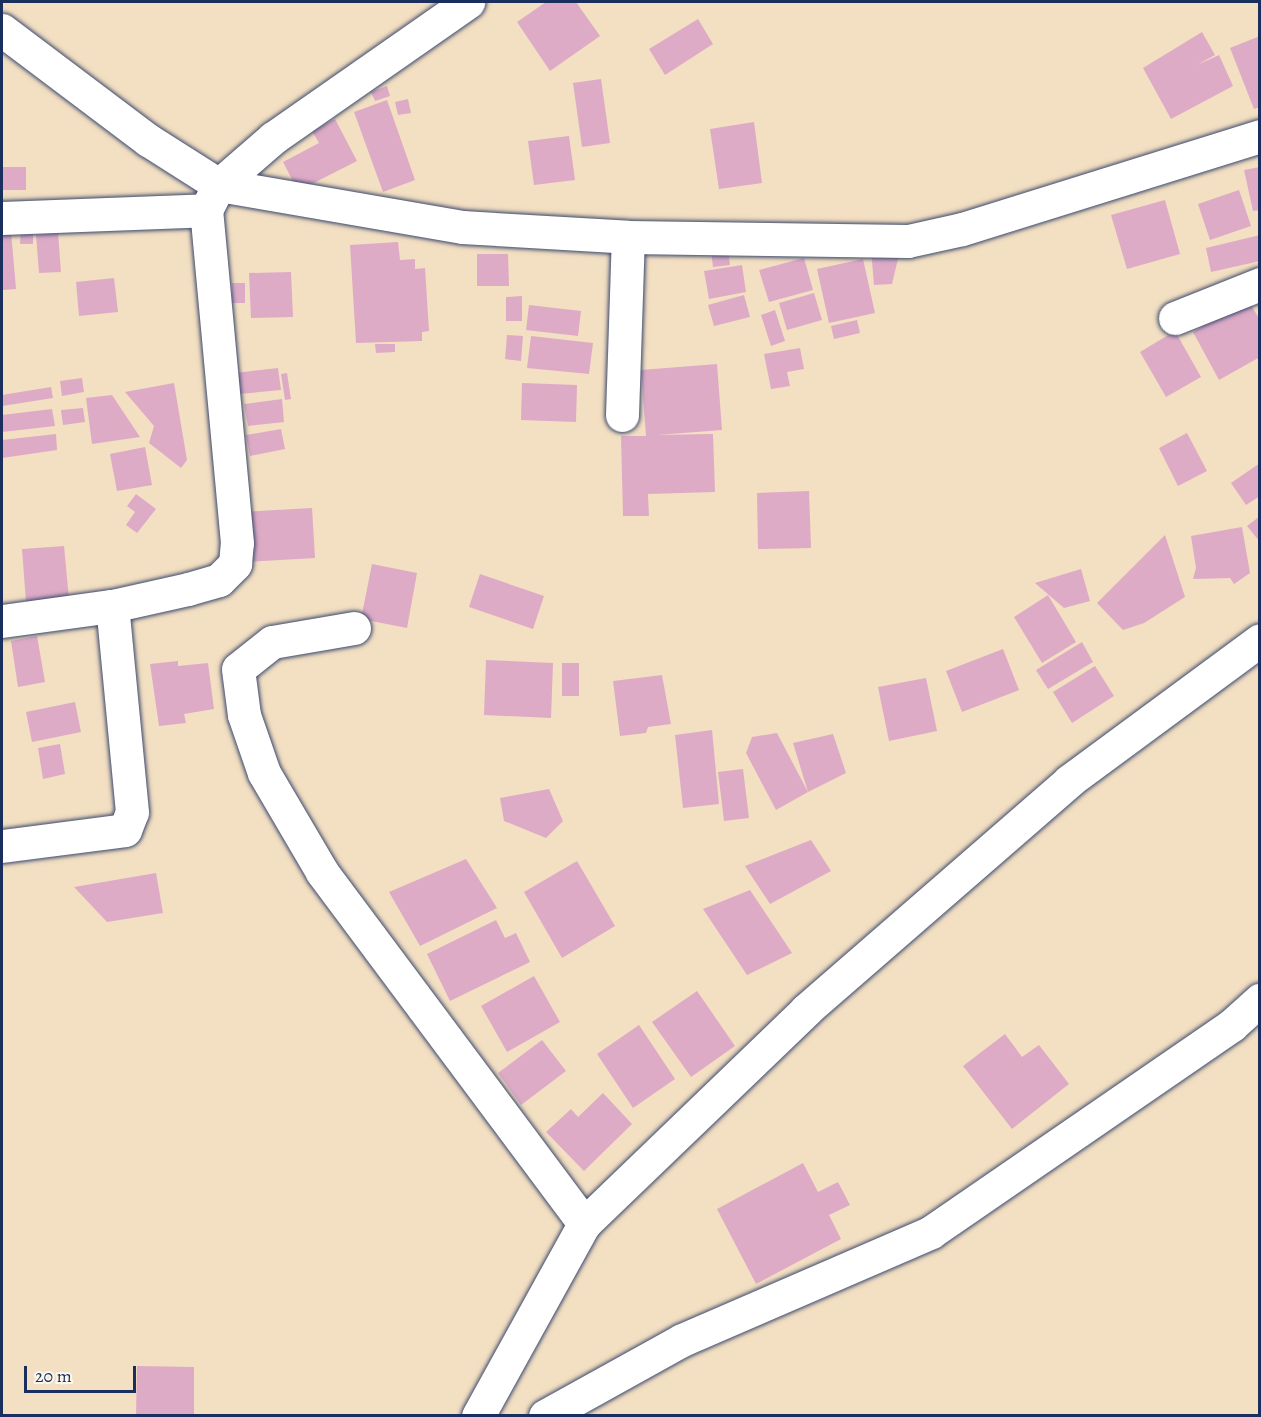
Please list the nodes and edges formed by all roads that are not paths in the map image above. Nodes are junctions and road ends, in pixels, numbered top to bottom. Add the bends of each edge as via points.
1 (468, 2) edge
2 (2, 30) edge
3 (1260, 136) edge
4 (212, 198) junction
5 (2, 219) edge
6 (628, 237) junction
7 (1260, 284) edge
8 (1175, 318) dead end
9 (622, 415) dead end
10 (112, 606) junction
11 (2, 621) edge
12 (354, 628) dead end
13 (1260, 640) edge
14 (2, 846) edge
15 (1260, 1000) edge
16 (584, 1224) junction
17 (478, 1416) edge
18 (545, 1416) edge

1 - 4 street via 273,138
2 - 4 street via 148,140
3 - 6 street via 962,230 908,241
4 - 5 street
4 - 6 street via 462,227
4 - 10 street via 237,543 235,564 219,580
6 - 9 street
7 - 8 street
10 - 11 street
10 - 14 street via 132,812 125,830
12 - 16 street via 272,642 238,669 243,715 264,773 322,872
13 - 16 street via 1069,781 806,1010
15 - 18 street via 1232,1025 931,1232 682,1340
16 - 17 street

